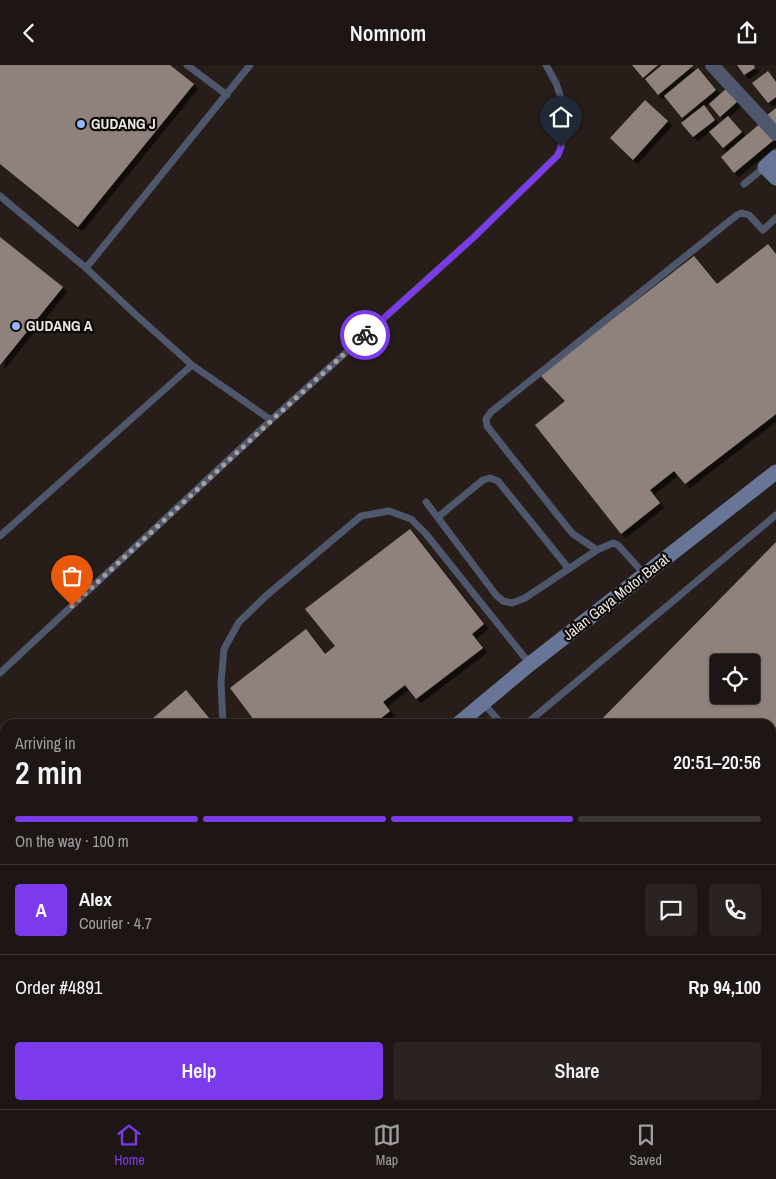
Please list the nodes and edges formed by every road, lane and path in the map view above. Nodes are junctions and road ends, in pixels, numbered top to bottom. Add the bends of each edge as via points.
1 (187, 65) edge
2 (250, 65) edge
3 (546, 65) edge
4 (712, 65) edge
5 (227, 95) junction
6 (776, 134) edge
7 (771, 162) edge
8 (776, 178) edge
9 (744, 184) dead end
10 (0, 196) edge
11 (776, 218) edge
12 (86, 268) junction
13 (192, 365) junction
14 (272, 420) junction
15 (776, 472) edge
16 (426, 502) dead end
17 (776, 515) edge
18 (438, 517) junction
19 (0, 536) edge
20 (597, 550) junction
21 (569, 569) junction
22 (645, 575) junction
23 (530, 664) junction
24 (0, 673) edge
25 (483, 703) junction
26 (223, 719) edge
27 (464, 719) edge
28 (497, 719) edge
29 (532, 719) edge

1 - 5 lane
2 - 5 lane
3 - 14 lane via 563,104 558,155 473,238
4 - 6 street
5 - 12 lane
7 - 8 street
7 - 9 lane
10 - 12 lane
11 - 20 lane via 763,230 749,215 737,215 486,419 486,426 567,527
12 - 13 lane
13 - 14 lane
13 - 19 lane
14 - 24 lane
15 - 22 street, Jalan Gaya Motor Barat
16 - 18 lane
17 - 29 lane
18 - 21 lane via 503,601 512,603 525,598
18 - 21 lane via 483,480 498,481
20 - 21 lane
20 - 22 lane via 613,543 618,545
22 - 23 street, Jalan Gaya Motor Barat
23 - 25 street, Jalan Gaya Motor Barat
23 - 26 lane via 411,519 389,511 371,514 361,516 267,595 239,623 224,649
25 - 27 street, Jalan Gaya Motor Barat
25 - 28 lane

